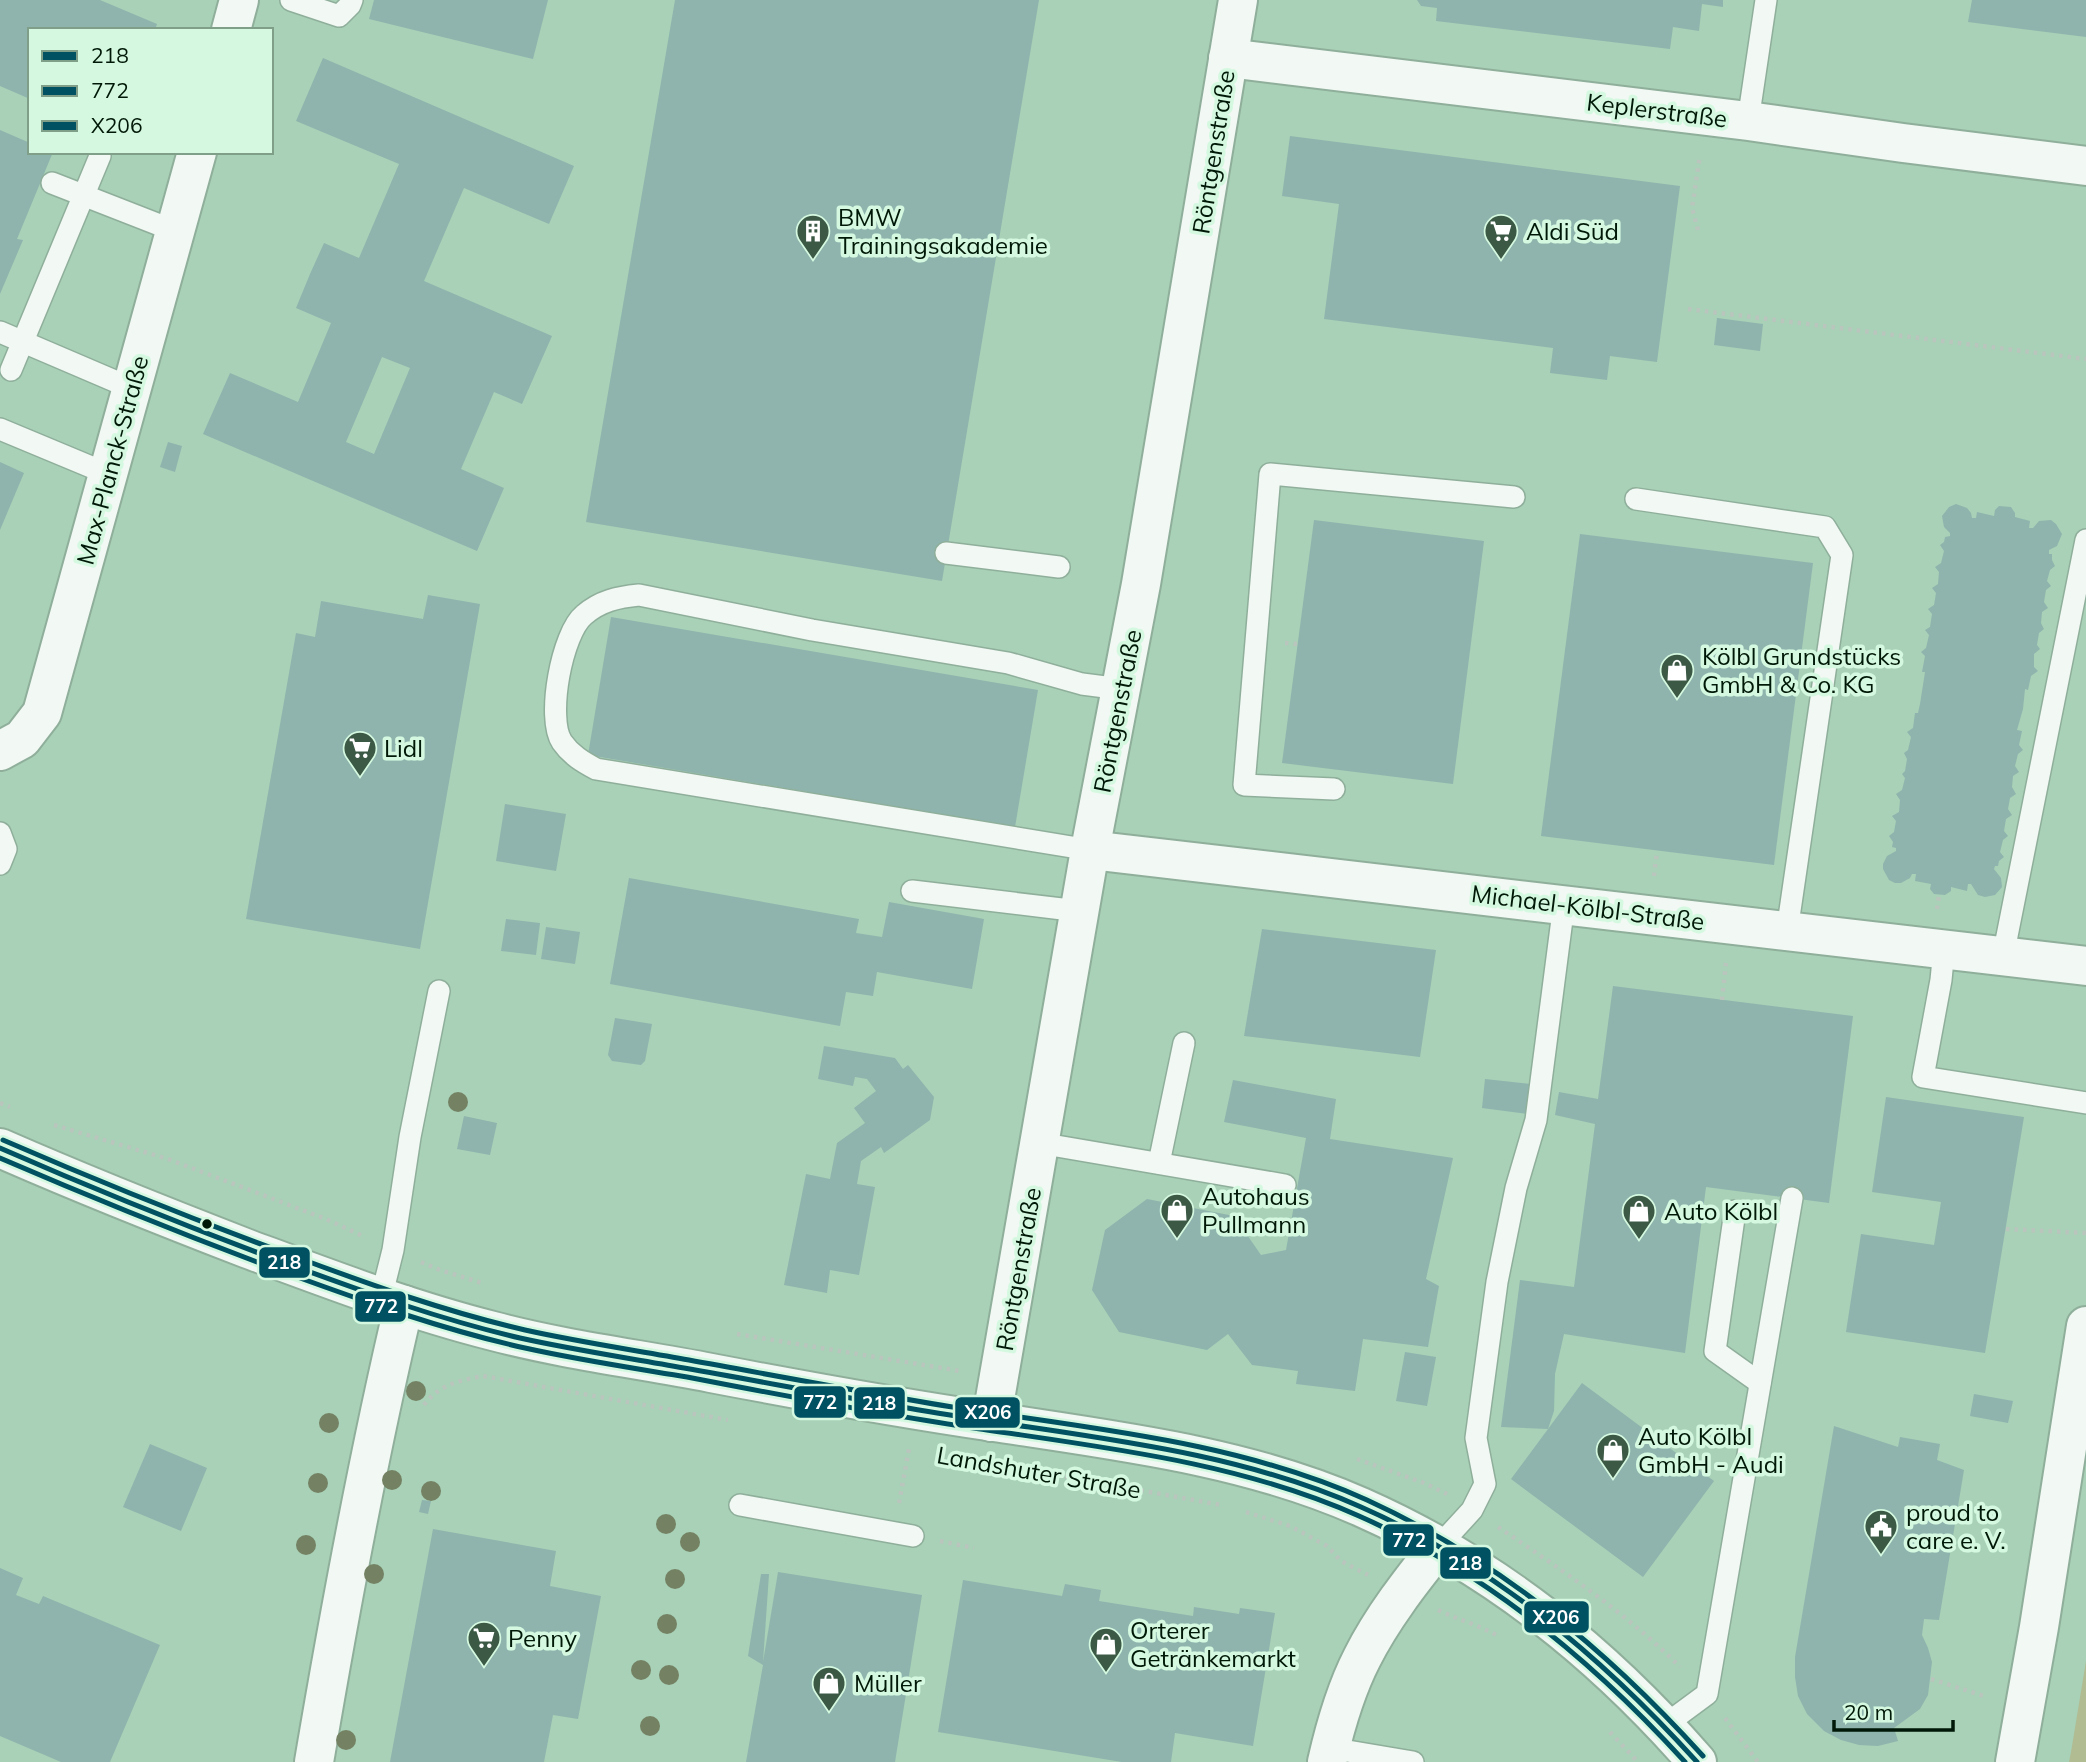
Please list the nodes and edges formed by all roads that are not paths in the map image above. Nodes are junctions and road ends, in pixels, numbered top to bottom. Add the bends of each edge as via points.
1 (239, 0) edge
2 (291, 0) edge
3 (352, 0) edge
4 (1238, 0) edge
5 (1766, 0) edge
6 (231, 28) edge
7 (1228, 58) junction
8 (1748, 121) junction
9 (188, 155) edge
10 (100, 156) dead end
11 (2086, 166) edge
12 (52, 183) dead end
13 (84, 196) junction
14 (175, 231) junction
15 (0, 332) edge
16 (24, 342) junction
17 (11, 370) dead end
18 (131, 387) junction
19 (0, 429) edge
20 (108, 474) junction
21 (1514, 497) dead end
22 (1636, 499) dead end
23 (2086, 540) edge
24 (946, 553) dead end
25 (1059, 566) dead end
26 (1121, 689) junction
27 (11, 745) edge
28 (1334, 789) dead end
29 (0, 833) edge
30 (1090, 849) junction
31 (0, 864) edge
32 (912, 891) dead end
33 (1564, 905) junction
34 (1079, 911) junction
35 (1787, 931) junction
36 (1944, 949) junction
37 (2003, 956) junction
38 (2086, 966) edge
39 (439, 991) dead end
40 (1184, 1043) dead end
41 (2086, 1104) edge
42 (1039, 1143) junction
43 (0, 1148) edge
44 (1159, 1163) junction
45 (1285, 1185) dead end
46 (1791, 1198) dead end
47 (1735, 1211) dead end
48 (392, 1301) junction
49 (2086, 1326) edge
50 (1760, 1383) junction
51 (991, 1422) junction
52 (740, 1505) dead end
53 (904, 1534) road end
54 (1439, 1546) junction
55 (1665, 1725) junction
56 (1329, 1755) edge
57 (314, 1762) edge
58 (1413, 1762) edge
59 (1697, 1762) edge
60 (2015, 1762) edge

1 - 6 street
2 - 3 lane via 339,16
4 - 7 street, Röntgenstraße
5 - 8 lane
7 - 8 street, Keplerstraße
7 - 26 street, Röntgenstraße
8 - 11 street, Keplerstraße
9 - 14 street, Max-Planck-Straße
10 - 13 lane
12 - 13 lane
13 - 14 lane
13 - 16 lane
14 - 18 street, Max-Planck-Straße
15 - 16 lane
16 - 17 lane
16 - 18 lane
18 - 20 street, Max-Planck-Straße
19 - 20 lane
20 - 27 street, Max-Planck-Straße via 42,713
21 - 28 lane via 1270,474 1244,785
22 - 35 lane via 1825,527 1842,555
23 - 37 lane
24 - 25 lane
26 - 30 street, Röntgenstraße
26 - 30 lane via 1082,684 1009,663 639,595 616,597 582,616 571,631 555,699 561,741 596,769
29 - 31 lane via 6,849
30 - 33 street, Michael-Kölbl-Straße
30 - 34 street, Röntgenstraße
32 - 34 lane
33 - 35 street, Michael-Kölbl-Straße
33 - 54 lane via 1536,1120 1516,1188 1497,1282 1476,1438 1485,1484 1472,1510
34 - 42 street, Röntgenstraße
35 - 36 street, Michael-Kölbl-Straße
36 - 37 street, Michael-Kölbl-Straße
36 - 41 lane via 1923,1077
37 - 38 street, Michael-Kölbl-Straße
39 - 48 lane via 410,1137 393,1250
40 - 44 lane
42 - 44 lane
42 - 51 street, Röntgenstraße
43 - 48 street, Landshuter Straße via 187,1226
44 - 45 lane
46 - 50 lane
47 - 50 lane via 1715,1351
48 - 51 street, Landshuter Straße via 494,1332 614,1357
48 - 57 street via 379,1407
49 - 60 street
50 - 55 lane via 1707,1694
51 - 54 street, Landshuter Straße via 1100,1437 1243,1466 1361,1507
52 - 53 lane
54 - 55 street, Landshuter Straße via 1556,1624
54 - 56 street via 1402,1592 1362,1658
55 - 59 street, Landshuter Straße
56 - 58 lane

